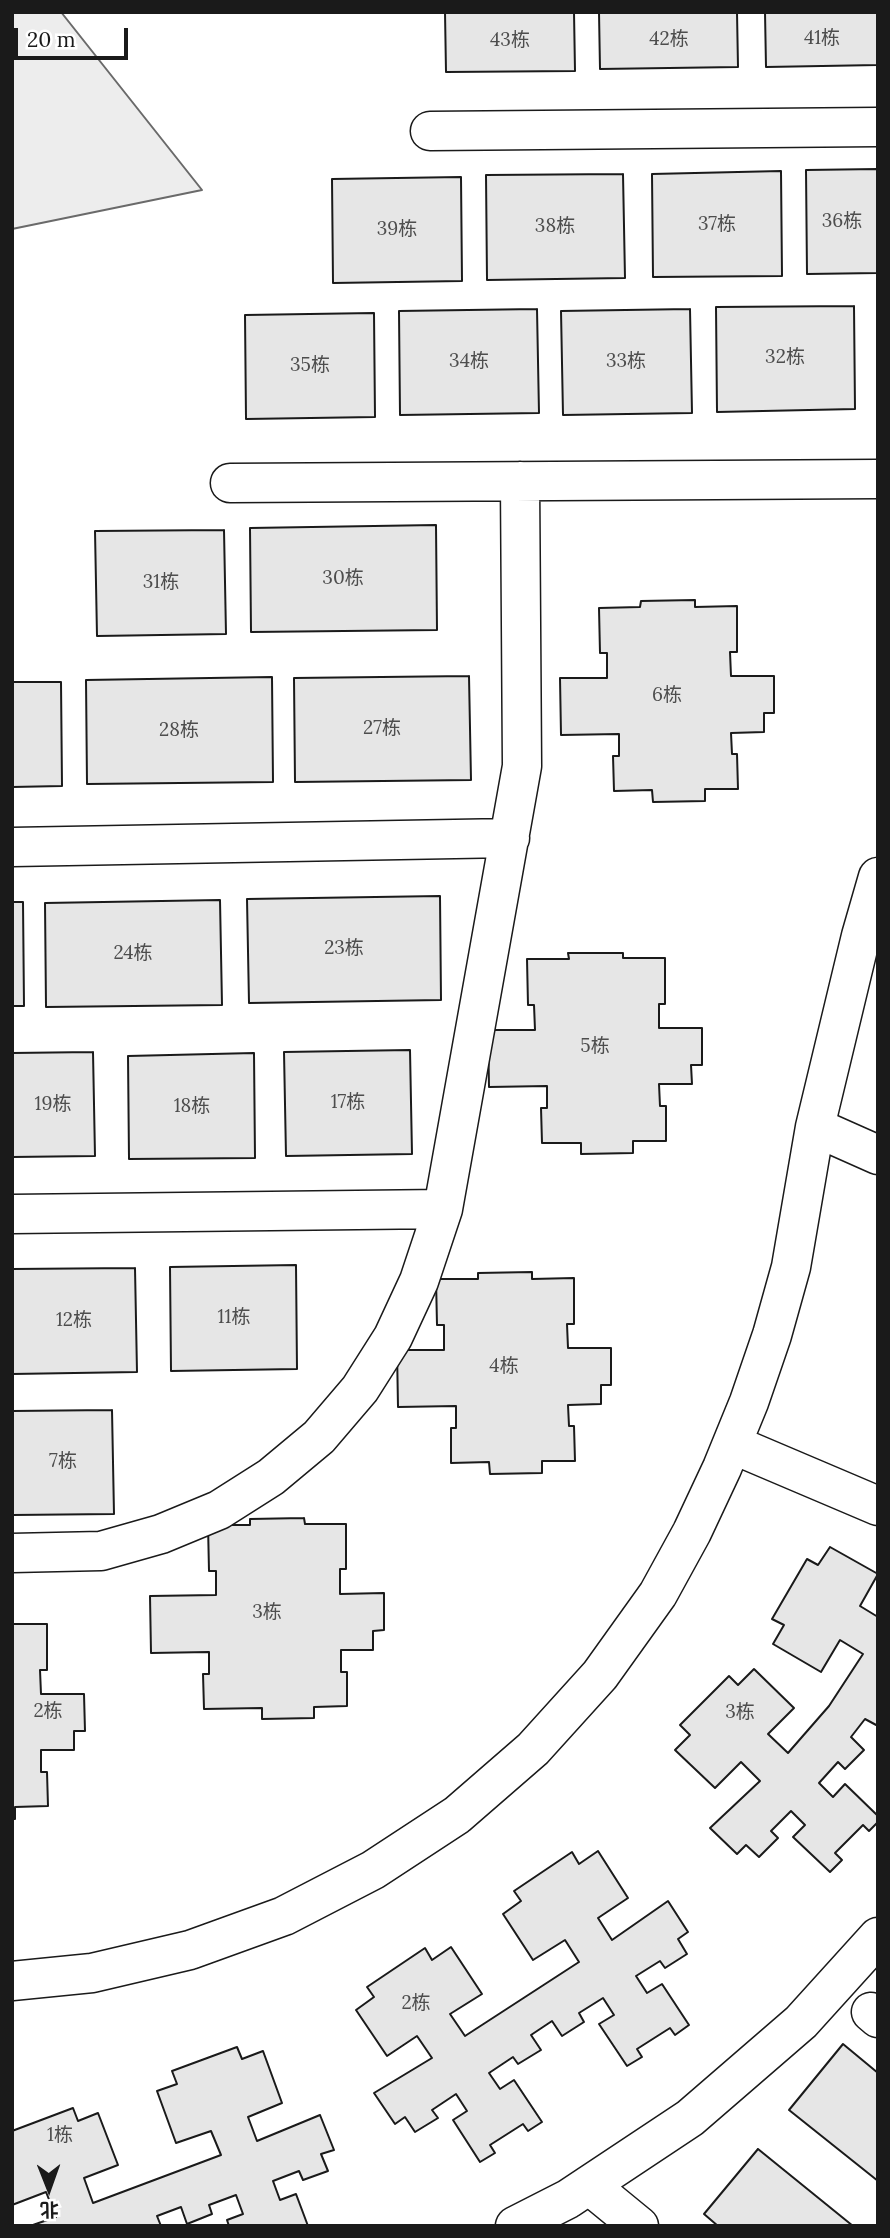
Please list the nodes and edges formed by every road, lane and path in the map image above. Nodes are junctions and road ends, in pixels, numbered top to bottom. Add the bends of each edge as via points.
1 (878, 127) edge
2 (430, 131) dead end
3 (878, 479) edge
4 (520, 481) junction
5 (230, 483) dead end
6 (510, 838) junction
7 (12, 847) edge
8 (878, 877) edge
9 (816, 1127) junction
10 (878, 1155) edge
11 (443, 1209) junction
12 (12, 1214) edge
13 (732, 1444) junction
14 (878, 1506) edge
15 (12, 1553) edge
16 (878, 1937) edge
17 (12, 1981) edge
18 (589, 2185) junction
19 (515, 2226) edge
20 (639, 2226) edge

1 - 2 street
3 - 4 street
4 - 5 street
4 - 6 street via 522,766
6 - 7 street
6 - 11 street
8 - 9 street
9 - 10 street
9 - 13 street via 791,1267
11 - 12 street
11 - 15 street via 419,1281 393,1338 360,1389 319,1437 271,1477 219,1510 161,1534 101,1551
13 - 14 street
13 - 17 street via 658,1594 600,1675 533,1749 457,1815 373,1870 284,1916 190,1950 92,1973
16 - 18 street via 801,2022 690,2118
18 - 19 street
18 - 20 street

